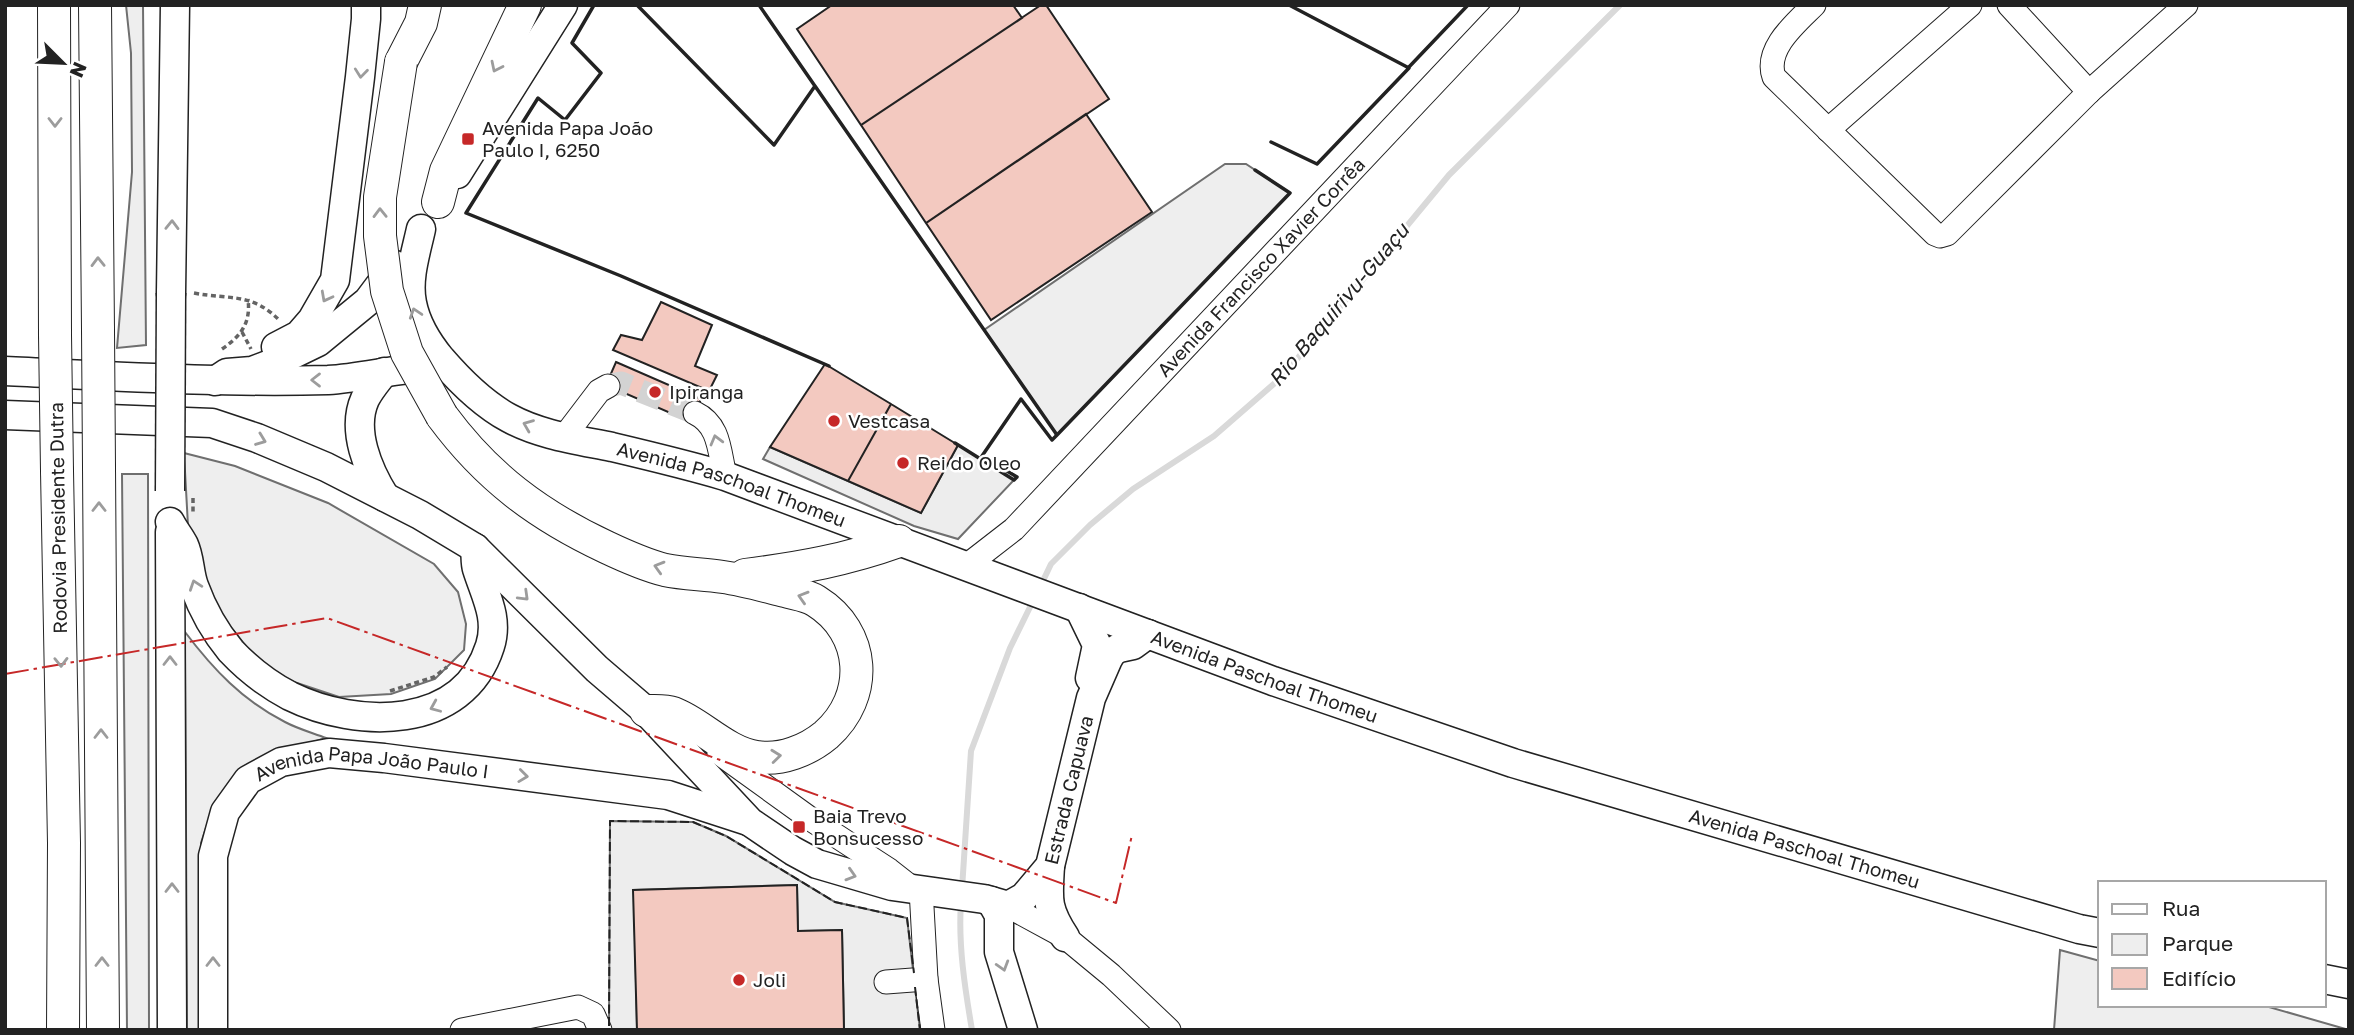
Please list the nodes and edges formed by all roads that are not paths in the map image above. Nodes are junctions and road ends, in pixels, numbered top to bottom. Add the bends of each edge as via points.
1 (54, 5) edge
2 (95, 5) edge
3 (175, 5) edge
4 (366, 5) edge
5 (405, 5) edge
6 (425, 5) edge
7 (525, 5) edge
8 (563, 5) edge
9 (1508, 5) edge
10 (1814, 5) edge
11 (1970, 5) edge
12 (2009, 5) edge
13 (2186, 5) edge
14 (401, 62) junction
15 (2089, 92) junction
16 (1828, 130) junction
17 (438, 202) junction
18 (421, 229) junction
19 (252, 360) junction
20 (215, 367) junction
21 (451, 370) junction
22 (5, 371) edge
23 (384, 372) junction
24 (608, 386) dead end
25 (695, 413) tunnel mouth
26 (5, 415) edge
27 (564, 437) junction
28 (725, 476) junction
29 (385, 497) junction
30 (182, 519) junction
31 (1014, 529) junction
32 (899, 541) junction
33 (475, 548) junction
34 (965, 567) junction
35 (727, 577) junction
36 (1008, 583) junction
37 (1073, 606) junction
38 (1148, 634) junction
39 (1091, 698) junction
40 (646, 711) junction
41 (750, 822) junction
42 (1050, 866) junction
43 (926, 890) junction
44 (994, 902) junction
45 (2098, 933) edge
46 (1065, 937) junction
47 (63, 946) junction
48 (926, 979) junction
49 (2326, 979) edge
50 (886, 982) dead end
51 (2349, 984) edge
52 (41, 1030) edge
53 (63, 1030) edge
54 (103, 1030) edge
55 (172, 1030) edge
56 (213, 1030) edge
57 (462, 1030) edge
58 (600, 1030) edge
59 (933, 1030) edge
60 (1023, 1030) edge
61 (1169, 1030) edge

1 -> 47 highway, Rodovia Presidente Dutra, bridge
54 -> 2 highway, Rodovia Presidente Dutra, bridge
30 -> 3 main road, bridge
4 -> 19 main road via 335,281 299,335
5 - 14 highway
6 - 14 highway
7 -> 17 highway via 446,172
8 - 17 main road
9 - 31 street, Avenida Francisco Xavier Corrêa
10 - 16 street via 1790,28 1770,67 1778,83
11 - 16 street
12 - 15 street
13 - 15 street
35 -> 14 highway, bridge via 665,570 555,521 490,473 442,416 407,353 387,291 382,250 380,197
15 - 16 street via 1940,236
17 - 18 main road
18 - 19 main road via 368,301 343,323 318,342 281,360
21 -> 18 main road via 420,328 412,303 411,276
19 - 20 main road via 227,373
20 - 22 main road
23 -> 20 main road via 331,380
21 - 23 main road
27 -> 21 main road, Avenida Paschoal Thomeu via 510,418 482,400
23 - 29 main road via 365,399 360,418 366,458
24 - 27 street via 599,391
28 -> 25 street via 712,425
26 -> 29 main road via 212,423 307,459
27 - 28 main road, Avenida Paschoal Thomeu
28 - 32 main road, Avenida Paschoal Thomeu
29 - 33 main road
33 -> 30 main road via 493,624 484,662 466,688 445,703 417,715 383,718 322,708 290,696 262,679 232,651 194,587
55 -> 30 main road
31 - 34 street, Avenida Francisco Xavier Corrêa
31 - 36 street, Avenida Francisco Xavier Corrêa via 1003,554
32 - 34 main road, Avenida Paschoal Thomeu
32 - 35 highway via 811,566
33 -> 40 main road
34 - 36 main road, Avenida Paschoal Thomeu
40 -> 35 highway via 672,713 756,757 781,757 812,746 838,724 852,699 857,676 854,647 837,617 813,599
36 - 37 main road, Avenida Paschoal Thomeu
37 - 38 main road, Avenida Paschoal Thomeu
37 - 39 main road, Estrada Capuava via 1097,645 1089,682
38 - 39 main road, Estrada Capuava via 1112,652
38 - 45 main road, Avenida Paschoal Thomeu via 1513,763
39 - 42 main road, Estrada Capuava
40 - 41 main road
40 - 43 street via 727,757 812,820
41 -> 43 main road via 817,864 892,886
56 -> 41 main road, Avenida Papa João Paulo I via 213,856 225,812 248,780 281,762 328,753 384,758 668,795
42 - 44 main road, Estrada Capuava via 1024,897
42 - 46 main road via 1051,915
43 - 44 main road
43 - 48 street
44 - 46 street
44 -> 60 main road via 999,915 999,952
46 - 61 street
47 - 52 highway via 42,1005
47 - 53 highway, Rodovia Presidente Dutra
48 - 50 street
48 - 59 street
49 - 51 main road
57 - 58 street via 578,1007 593,1014

